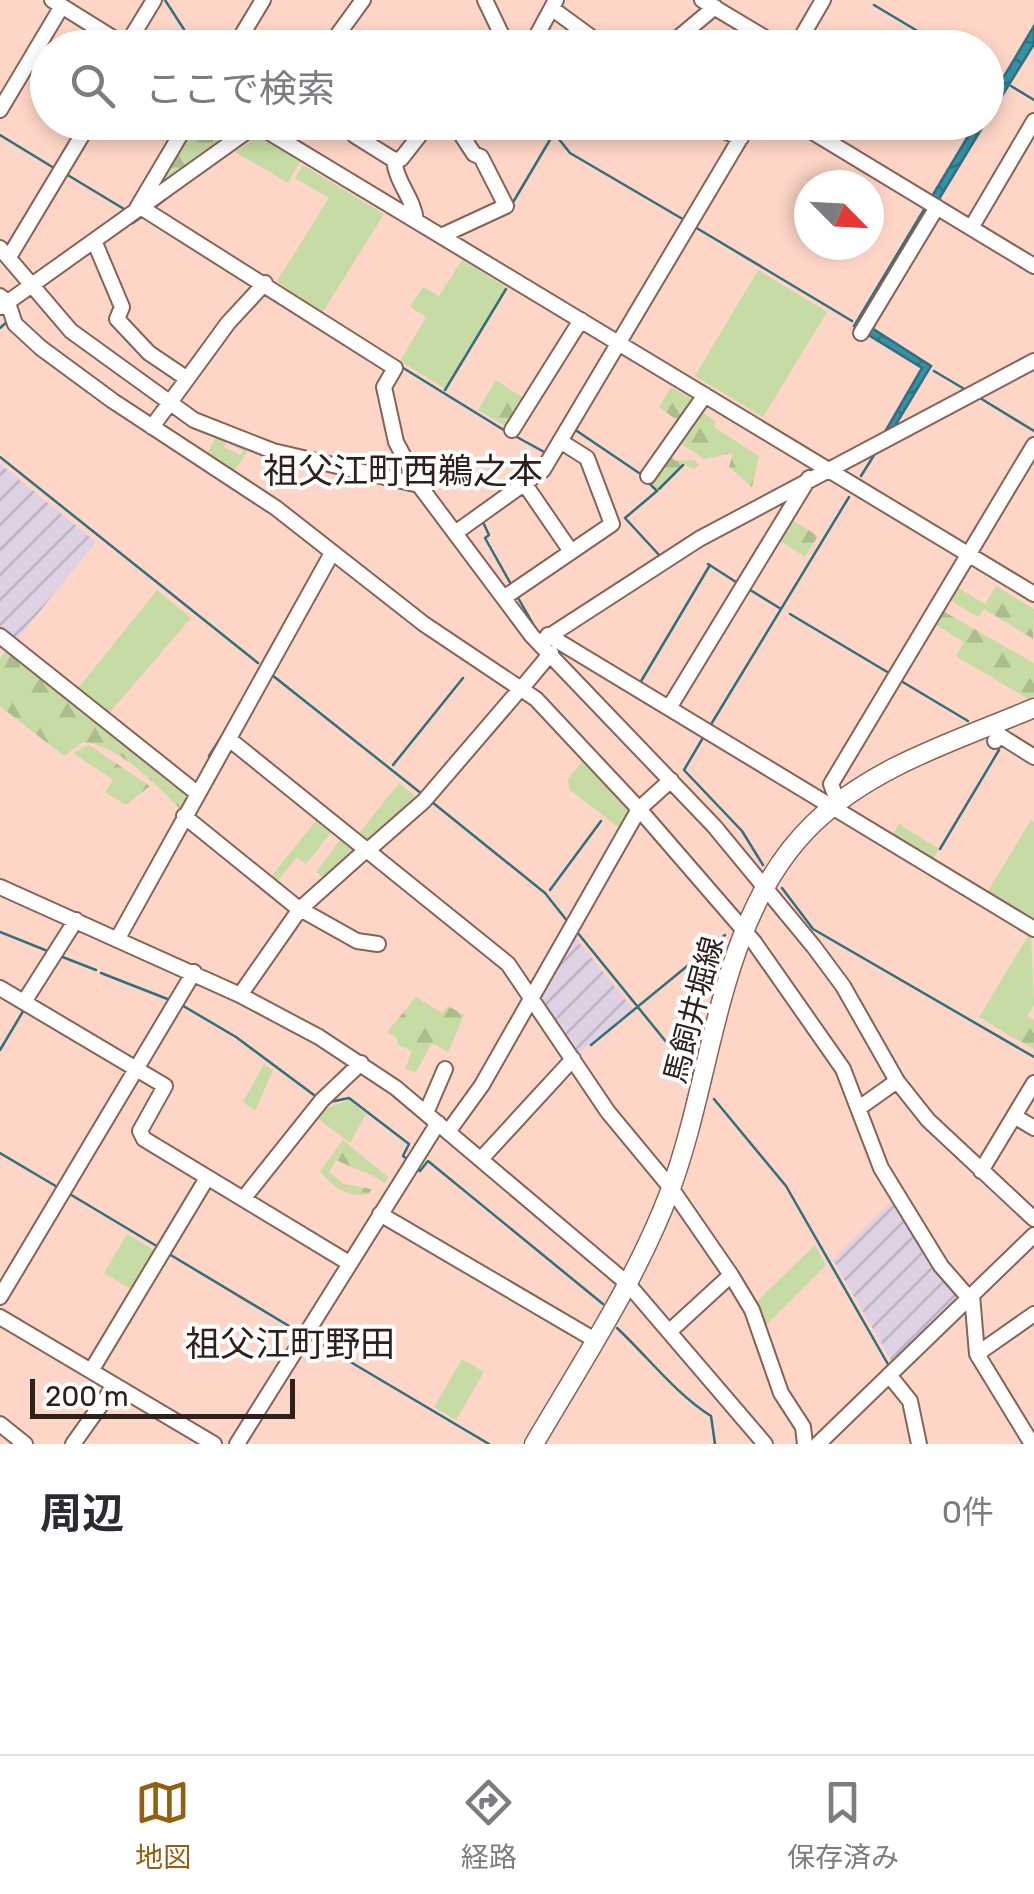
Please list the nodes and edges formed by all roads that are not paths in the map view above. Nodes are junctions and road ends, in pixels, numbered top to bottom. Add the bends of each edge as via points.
1 (154, 0) edge
2 (262, 0) edge
3 (364, 0) edge
4 (485, 0) edge
5 (823, 0) edge
6 (57, 3) edge
7 (708, 4) edge
8 (555, 5) edge
9 (43, 30) edge
10 (101, 30) edge
11 (137, 30) edge
12 (244, 30) edge
13 (342, 30) edge
14 (499, 30) edge
15 (540, 30) edge
16 (585, 30) edge
17 (683, 30) edge
18 (752, 30) edge
19 (805, 30) edge
20 (30, 54) edge
21 (0, 110) edge
22 (1034, 121) edge
23 (78, 140) edge
24 (178, 140) edge
25 (236, 140) edge
26 (284, 140) edge
27 (362, 140) edge
28 (416, 140) edge
29 (465, 140) edge
30 (739, 140) edge
31 (826, 140) edge
32 (394, 160) junction
33 (933, 205) junction
34 (139, 210) junction
35 (416, 221) junction
36 (971, 228) junction
37 (441, 236) junction
38 (94, 243) junction
39 (4, 252) edge
40 (1034, 266) edge
41 (265, 283) junction
42 (34, 287) junction
43 (3, 302) edge
44 (581, 320) junction
45 (863, 330) dead end
46 (618, 342) junction
47 (1034, 361) edge
48 (186, 378) junction
49 (705, 395) junction
50 (167, 404) junction
51 (152, 427) junction
52 (512, 430) dead end
53 (560, 440) junction
54 (1034, 446) edge
55 (827, 468) junction
56 (648, 476) dead end
57 (810, 478) junction
58 (524, 483) junction
59 (419, 485) junction
60 (456, 533) junction
61 (570, 550) junction
62 (332, 553) junction
63 (968, 554) junction
64 (1034, 594) edge
65 (505, 597) junction
66 (546, 643) junction
67 (3, 644) edge
68 (521, 688) junction
69 (669, 708) junction
70 (1034, 708) edge
71 (993, 733) junction
72 (229, 739) junction
73 (1034, 757) edge
74 (1034, 766) edge
75 (671, 780) junction
76 (197, 793) junction
77 (830, 803) junction
78 (640, 809) junction
79 (184, 816) junction
80 (367, 851) junction
81 (0, 887) edge
82 (764, 888) junction
83 (299, 909) junction
84 (76, 920) junction
85 (1034, 929) edge
86 (743, 933) junction
87 (118, 938) junction
88 (378, 944) dead end
89 (194, 972) junction
90 (1, 991) edge
91 (240, 995) junction
92 (532, 998) junction
93 (24, 1002) junction
94 (573, 1059) junction
95 (361, 1063) junction
96 (136, 1069) junction
97 (445, 1069) dead end
98 (897, 1080) junction
99 (1034, 1083) edge
100 (859, 1108) junction
101 (1014, 1116) junction
102 (438, 1123) junction
103 (1034, 1128) edge
104 (481, 1159) junction
105 (981, 1171) junction
106 (207, 1178) junction
107 (671, 1188) junction
108 (243, 1199) junction
109 (380, 1214) junction
110 (1034, 1219) edge
111 (1034, 1235) edge
112 (349, 1262) junction
113 (731, 1275) junction
114 (628, 1284) junction
115 (971, 1296) junction
116 (0, 1297) edge
117 (1034, 1314) edge
118 (0, 1317) edge
119 (671, 1330) junction
120 (595, 1340) junction
121 (977, 1354) junction
122 (91, 1371) junction
123 (889, 1375) junction
124 (115, 1385) junction
125 (0, 1424) edge
126 (1032, 1438) edge
127 (25, 1444) edge
128 (72, 1444) edge
129 (214, 1444) edge
130 (237, 1444) edge
131 (534, 1444) edge
132 (764, 1444) edge
133 (805, 1444) edge
134 (818, 1444) edge
135 (919, 1444) edge

1 - 11 street
2 - 12 street
3 - 13 street
4 - 14 street
5 - 19 street
6 - 9 street
6 - 10 street
7 - 17 street
7 - 18 street
8 - 15 street
8 - 16 street
20 - 21 street
22 - 36 street
23 - 39 street
24 - 34 street
25 - 34 street
26 - 35 street
27 - 32 street
28 - 32 street
29 - 37 street via 506,206
30 - 46 street
31 - 33 street
32 - 35 street
33 - 36 street
33 - 45 street
34 - 38 street
34 - 41 street
35 - 37 street
36 - 40 street
37 - 44 street
38 - 42 street
38 - 48 street via 122,307 116,320
39 - 42 street
41 - 48 street
41 - 59 street via 395,368 384,387 386,413
42 - 43 street
42 - 50 street via 71,331
43 - 51 street via 15,324 42,348
44 - 46 street
44 - 52 street
46 - 49 street
46 - 53 street
47 - 55 street
48 - 50 street
49 - 55 street
49 - 56 street
50 - 51 street
50 - 59 street via 229,436
51 - 62 street
53 - 58 street via 542,470
53 - 61 street via 585,456 612,524
54 - 63 street
55 - 57 street
55 - 63 street
57 - 66 street via 699,538
57 - 69 street
58 - 60 street
58 - 61 street
59 - 60 street
60 - 65 street
61 - 65 street
62 - 68 street
62 - 72 street
63 - 64 street
63 - 77 street via 830,784
65 - 66 street
66 - 68 street
66 - 69 street
66 - 75 street
67 - 76 street
68 - 78 street
68 - 80 street via 424,801
69 - 77 street
70 - 71 main road, 馬飼井堀線
71 - 73 street
71 - 74 street via 995,742
71 - 77 main road, 馬飼井堀線 via 905,762
72 - 76 street
72 - 80 street
75 - 78 street
75 - 82 street
76 - 79 street
77 - 82 main road, 馬飼井堀線
77 - 85 street
78 - 86 street
78 - 92 street
79 - 83 street
79 - 87 street
80 - 83 street
80 - 92 street via 508,964
81 - 84 street
82 - 86 main road, 馬飼井堀線
82 - 98 street via 843,986
83 - 88 street via 358,941
83 - 91 street
84 - 87 street
84 - 93 street
86 - 100 street via 843,1069
86 - 107 main road, 馬飼井堀線
87 - 89 street
89 - 91 street
89 - 96 street
90 - 93 street
91 - 95 street
92 - 94 street
92 - 102 street via 482,1085
93 - 96 street
94 - 104 street
94 - 107 street
95 - 102 street
95 - 108 street via 322,1100
96 - 106 street via 165,1086 142,1137
96 - 116 street
97 - 102 street
98 - 100 street
98 - 105 street
99 - 101 street
100 - 115 street via 881,1168 941,1266
101 - 103 street
101 - 105 street
102 - 104 street
102 - 109 street
104 - 114 street
105 - 110 street
106 - 108 street
106 - 122 street
107 - 113 street
107 - 114 main road, 馬飼井堀線
108 - 112 street
109 - 112 street
109 - 120 street
111 - 115 street
112 - 130 street
113 - 119 street
113 - 133 street via 752,1310
114 - 119 street
114 - 120 main road, 馬飼井堀線
115 - 121 street
115 - 123 street
117 - 121 street
118 - 122 street
119 - 132 street
120 - 131 main road, 馬飼井堀線
121 - 126 street
122 - 124 street
123 - 134 street
123 - 135 street via 910,1401
124 - 128 street
124 - 129 street
125 - 127 street

